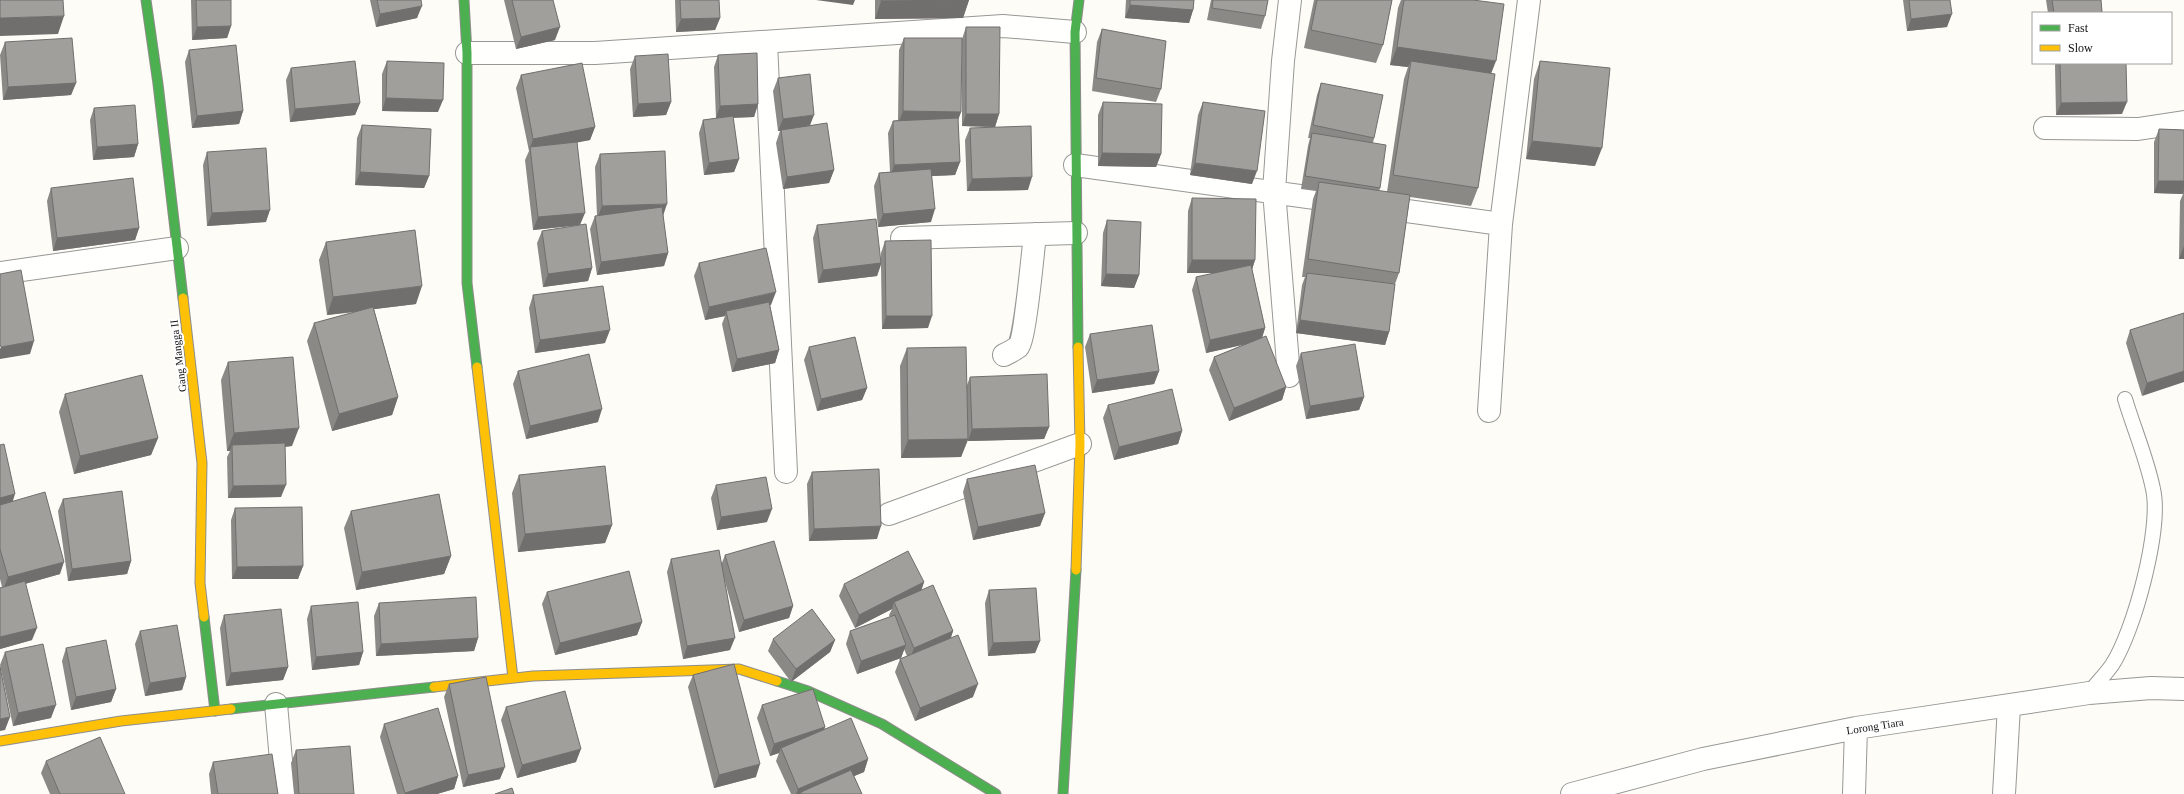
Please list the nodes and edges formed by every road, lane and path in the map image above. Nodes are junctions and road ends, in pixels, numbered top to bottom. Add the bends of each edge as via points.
1 (146, 0) edge
2 (464, 0) edge
3 (1079, 0) edge
4 (1290, 0) edge
5 (1529, 0) edge
6 (1075, 32) junction
7 (766, 43) junction
8 (467, 53) junction
9 (2184, 122) edge
10 (2045, 128) dead end
11 (1075, 166) junction
12 (1274, 191) junction
13 (1501, 224) junction
14 (1076, 233) junction
15 (1035, 234) junction
16 (902, 238) dead end
17 (177, 248) junction
18 (0, 273) edge
19 (1004, 355) dead end
20 (1289, 376) dead end
21 (2125, 399) dead end
22 (1489, 411) dead end
23 (1080, 444) junction
24 (786, 472) dead end
25 (889, 514) dead end
26 (513, 678) junction
27 (2184, 689) edge
28 (2089, 693) junction
29 (276, 704) junction
30 (2009, 706) junction
31 (215, 711) junction
32 (1856, 728) junction
33 (0, 740) edge
34 (284, 794) edge
35 (996, 794) edge
36 (1063, 794) edge
37 (1572, 794) edge
38 (1854, 794) edge
39 (2004, 794) edge

1 - 17 street, Gang Mangga II
2 - 8 street
3 - 6 street
4 - 12 street via 1282,62
5 - 13 street
6 - 7 street via 1003,26
6 - 11 street
7 - 8 street via 595,53
7 - 24 street
8 - 26 street via 468,282
9 - 10 street via 2138,129
11 - 12 street
11 - 14 street
12 - 13 street
12 - 20 street
13 - 22 street
14 - 15 street
14 - 23 street
15 - 16 street
15 - 19 street via 1024,332 1018,347
17 - 18 street
17 - 31 street, Gang Mangga II via 202,463 200,583
21 - 28 lane via 2154,491 2153,539 2140,597 2124,638 2112,664
23 - 25 street
23 - 36 street via 1074,616
26 - 29 street
26 - 35 street via 739,669 808,692 882,724
27 - 28 street, Lorong Tiara via 2151,688
28 - 30 street, Lorong Tiara
29 - 31 street
29 - 34 street
30 - 32 street, Lorong Tiara
30 - 39 street
31 - 33 street via 121,721
32 - 37 street, Lorong Tiara via 1703,759
32 - 38 street

